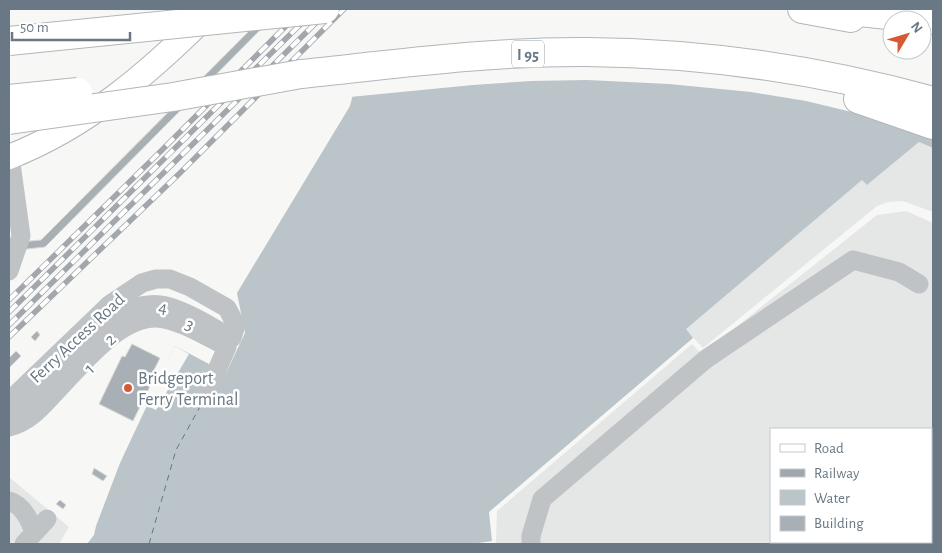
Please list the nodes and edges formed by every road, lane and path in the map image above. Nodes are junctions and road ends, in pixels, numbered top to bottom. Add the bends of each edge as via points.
1 (213, 9) edge
2 (324, 9) edge
3 (802, 9) edge
4 (833, 9) edge
5 (933, 20) edge
6 (882, 24) edge
7 (9, 41) edge
8 (755, 64) junction
9 (301, 74) junction
10 (9, 99) edge
11 (933, 101) edge
12 (9, 120) edge
13 (933, 125) edge
14 (9, 156) edge
15 (9, 271) edge
16 (919, 284) dead end
17 (179, 324) junction
18 (229, 343) junction
19 (205, 397) dead end
20 (9, 401) edge
21 (9, 414) edge
22 (9, 422) edge
23 (9, 427) edge
24 (9, 433) edge
25 (9, 501) edge
26 (47, 518) dead end
27 (29, 538) edge
28 (531, 544) edge

1 - 14 main road via 111,101 61,132
2 - 7 highway, bridge
3 - 6 highway
4 - 5 highway
8 - 9 highway, I 95 via 662,55 558,52
8 - 11 highway, I 95 via 867,84
8 - 13 highway
9 - 10 highway, I 95, bridge
9 - 12 highway, bridge via 173,97
14 - 15 lane via 21,236
16 - 28 lane via 899,272 853,260 706,359 542,499
17 - 18 lane, 2
17 - 23 lane, 2 via 151,319 122,329 108,339 35,413
17 - 24 lane, 1 via 166,328 146,327 124,336 40,419 21,432
18 - 19 lane, Ferry Access Road
18 - 20 lane, Ferry Access Road via 236,325 231,313 190,287 170,279 156,279 131,289 110,305
18 - 21 lane, 4 via 181,312 165,306 146,305 129,309 100,326 24,404
18 - 22 lane, 3 via 171,314 149,312 123,320 103,334 29,410
25 - 27 lane via 29,518
26 - 27 lane

